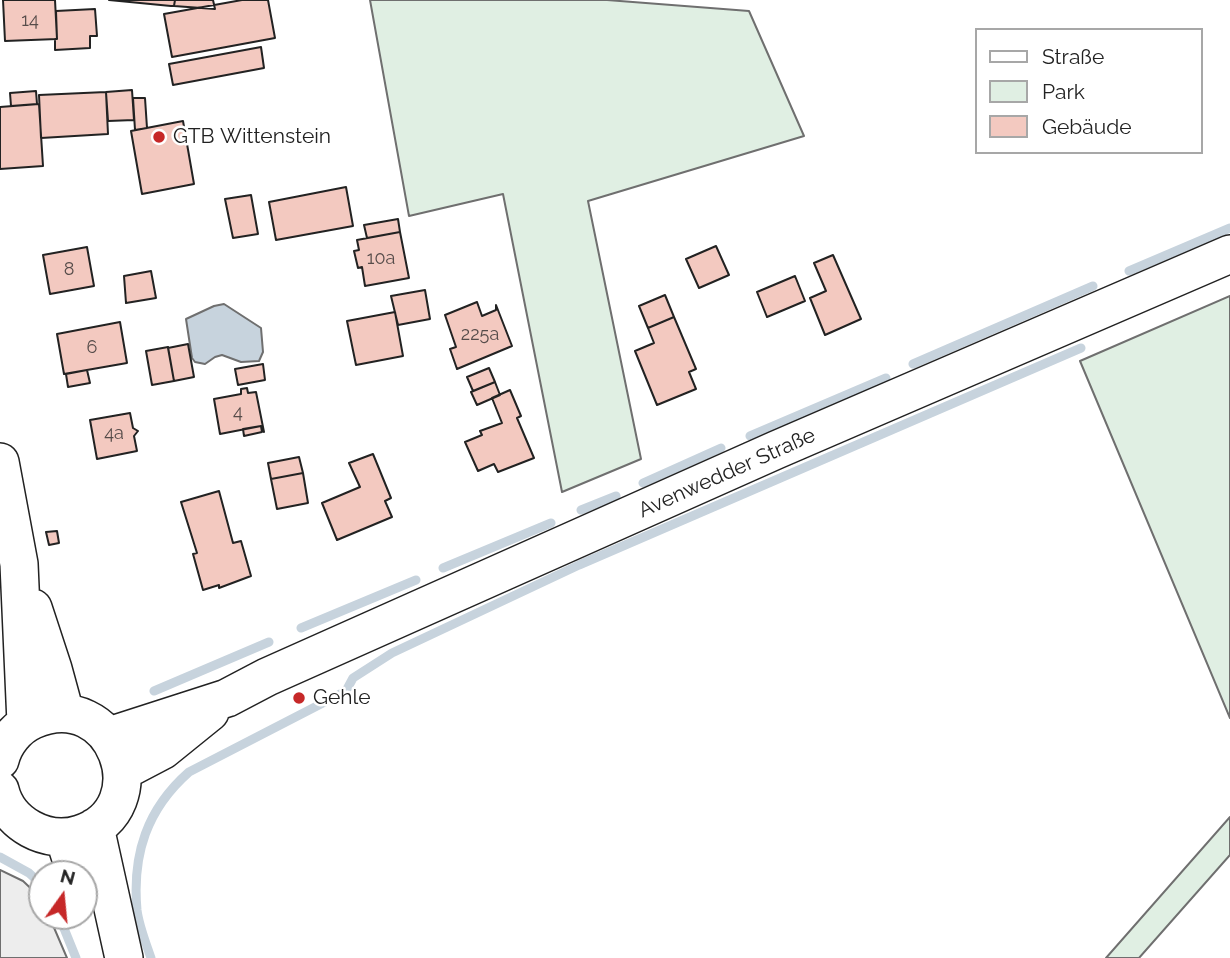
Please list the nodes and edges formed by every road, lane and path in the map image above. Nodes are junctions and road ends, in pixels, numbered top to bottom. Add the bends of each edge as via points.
1 (1230, 254) edge
2 (0, 462) edge
3 (19, 564) junction
4 (227, 698) junction
5 (65, 713) junction
6 (26, 723) junction
7 (109, 736) junction
8 (0, 760) edge
9 (123, 771) junction
10 (3, 806) edge
11 (80, 832) junction
12 (77, 860) edge
13 (98, 916) edge
14 (123, 958) edge

1 - 4 main road, Avenwedder Straße via 755,459
2 - 3 main road
3 - 5 main road
3 - 6 main road
4 - 7 main road, Avenwedder Straße
4 - 9 main road, Avenwedder Straße via 163,750
5 - 6 main road
5 - 7 main road via 89,720
6 - 8 main road via 10,737
7 - 9 main road
9 - 11 main road via 111,812
10 - 11 main road via 24,826 43,835
11 - 12 main road
11 - 14 main road
13 - 14 main road

